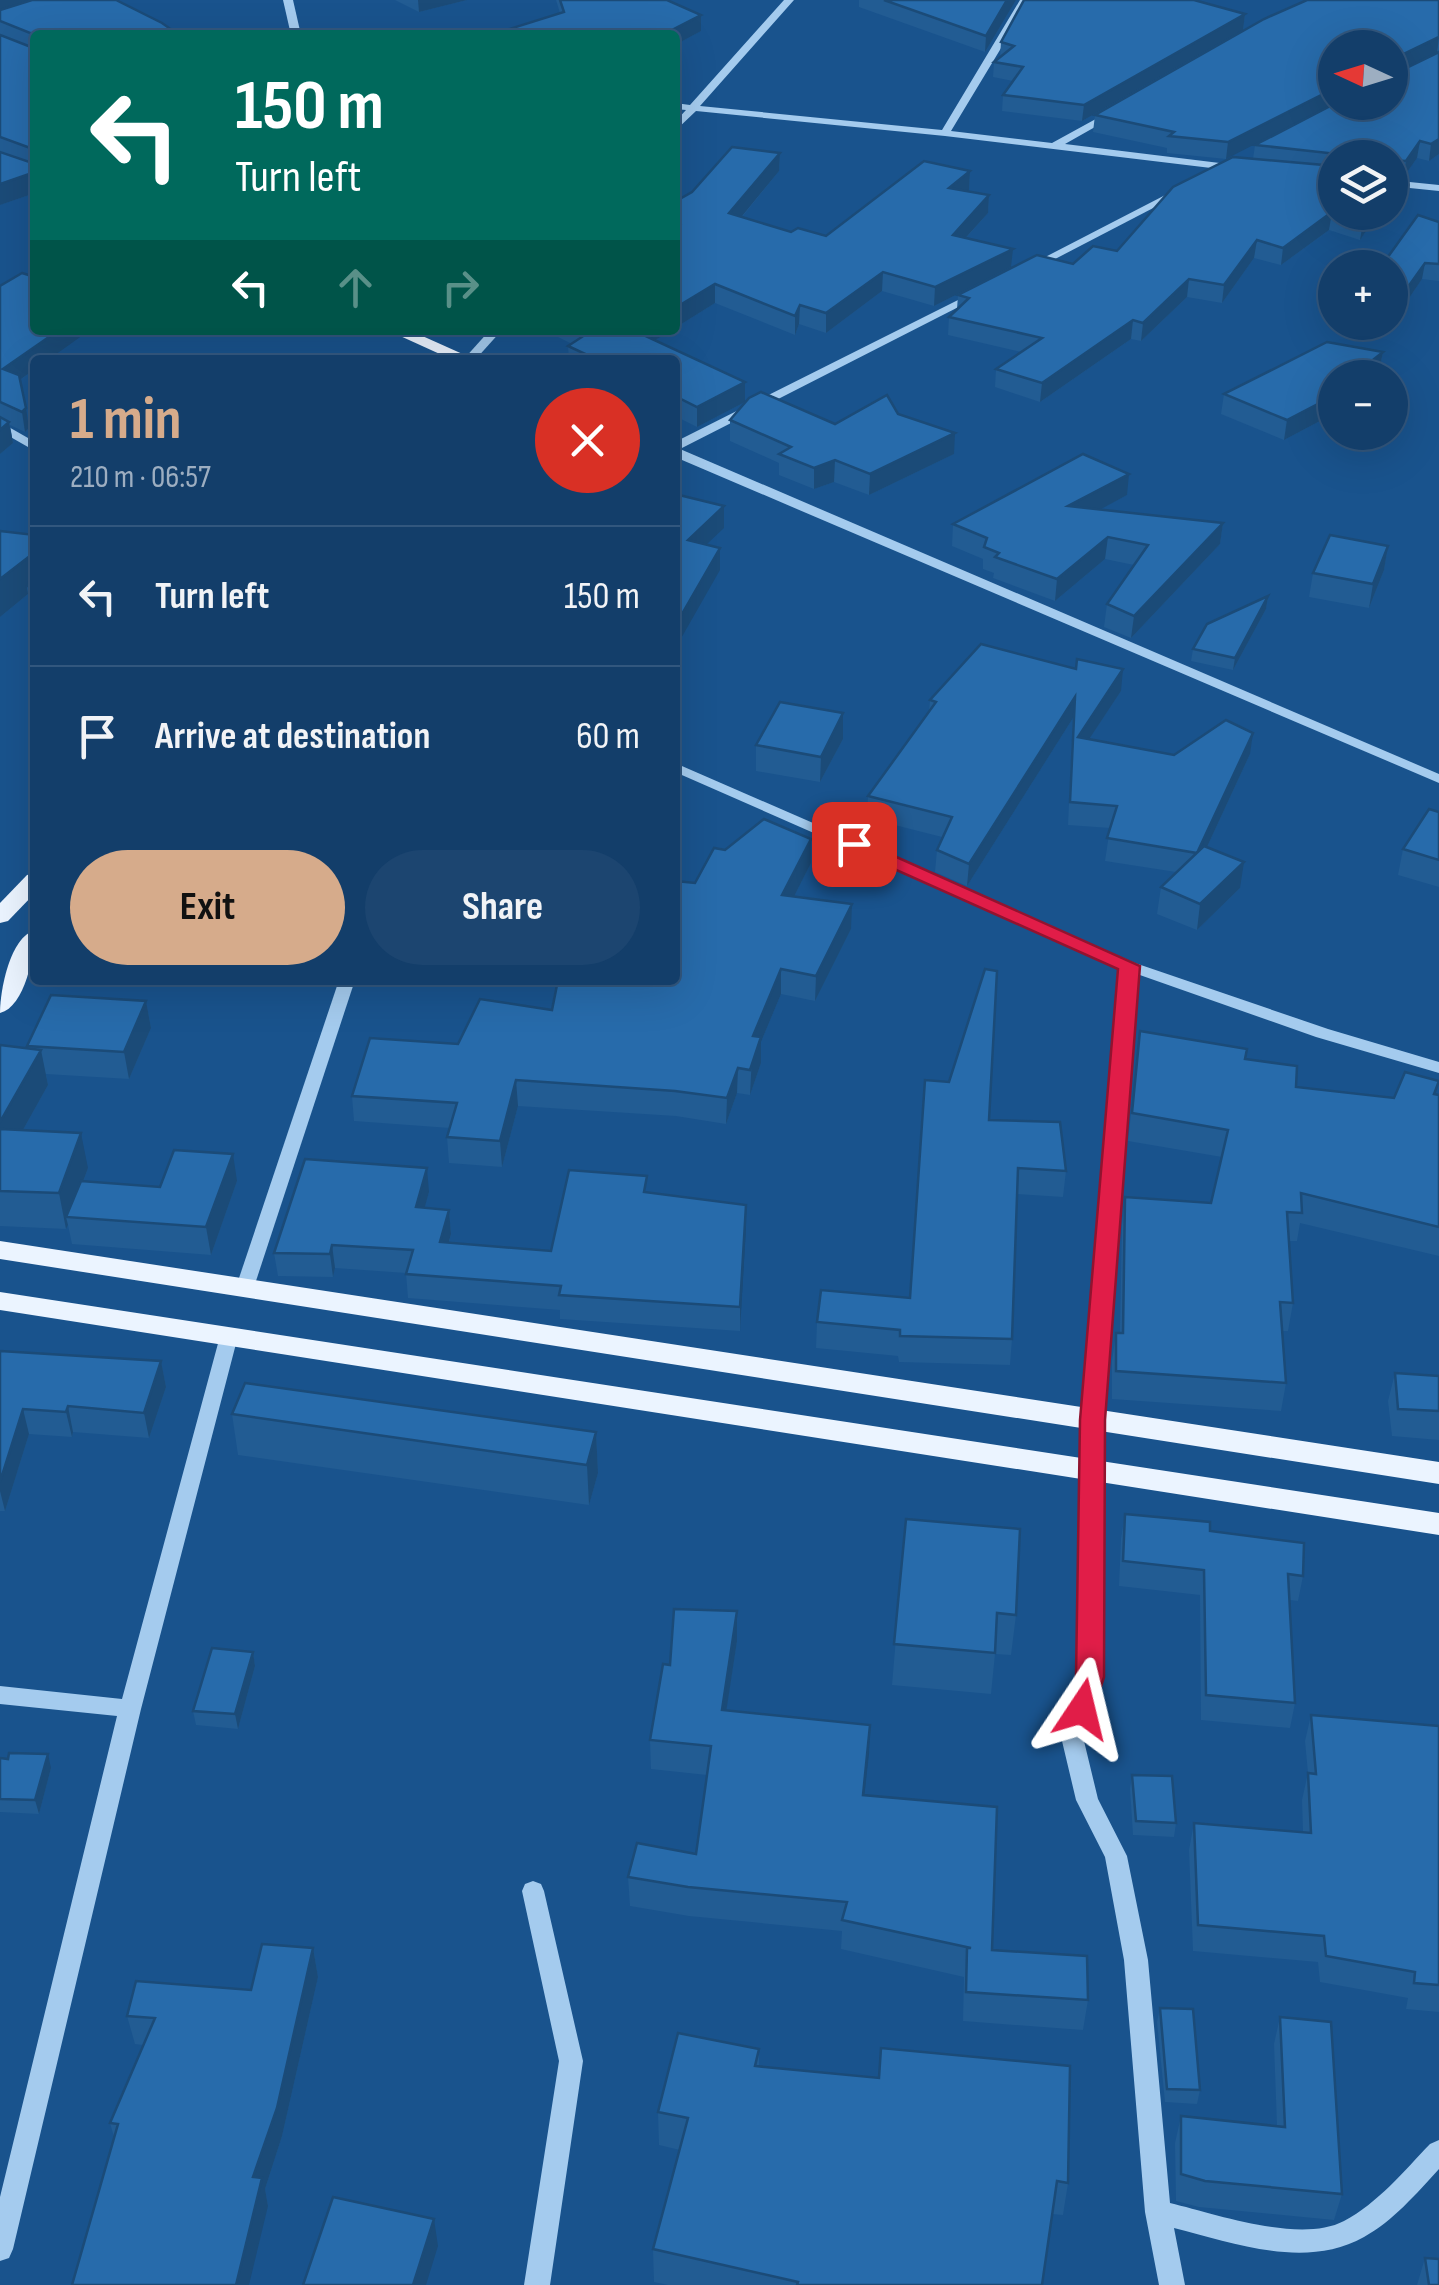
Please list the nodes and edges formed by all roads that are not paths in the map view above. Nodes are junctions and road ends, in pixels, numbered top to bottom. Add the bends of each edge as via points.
1 (288, 0) edge
2 (789, 0) edge
3 (1025, 0) edge
4 (295, 30) edge
5 (680, 107) edge
6 (1122, 107) edge
7 (693, 108) junction
8 (680, 122) edge
9 (944, 133) junction
10 (1054, 146) junction
11 (1246, 164) edge
12 (1229, 167) junction
13 (1200, 182) edge
14 (1408, 185) edge
15 (1439, 188) edge
16 (1185, 190) edge
17 (1011, 277) edge
18 (993, 286) edge
19 (407, 335) edge
20 (492, 335) edge
21 (457, 355) edge
22 (474, 355) edge
23 (0, 426) edge
24 (30, 444) edge
25 (680, 446) edge
26 (680, 451) edge
27 (680, 769) edge
28 (1439, 779) edge
29 (30, 885) edge
30 (0, 916) edge
31 (30, 948) edge
32 (1129, 966) junction
33 (345, 985) edge
34 (0, 1006) edge
35 (1439, 1068) edge
36 (0, 1250) edge
37 (245, 1288) junction
38 (0, 1301) edge
39 (228, 1336) junction
40 (1092, 1420) junction
41 (1092, 1470) junction
42 (1439, 1473) edge
43 (1439, 1524) edge
44 (0, 1695) edge
45 (130, 1709) junction
46 (533, 1891) dead end
47 (1439, 2152) edge
48 (1158, 2212) junction
49 (0, 2249) edge
50 (537, 2285) edge
51 (1172, 2285) edge

1 - 4 street
2 - 7 street
3 - 9 street
5 - 7 street
6 - 10 street
7 - 8 street
7 - 9 street
9 - 10 street
10 - 12 street
11 - 12 street
12 - 13 street
14 - 15 street
16 - 17 street
18 - 25 street
19 - 21 main road
20 - 22 street
23 - 24 street
26 - 28 street
27 - 32 street
29 - 30 main road
31 - 34 main road
32 - 35 street
32 - 40 street
33 - 37 street
36 - 37 main road
37 - 40 main road
38 - 39 main road
39 - 41 main road
39 - 45 street
40 - 41 street
40 - 42 main road
41 - 43 main road
41 - 48 street via 1090,1677 1073,1741 1087,1800 1116,1856 1136,1960
44 - 45 street
45 - 49 street
46 - 50 street via 571,2061
47 - 48 street via 1389,2203 1340,2236 1292,2241
48 - 51 street

